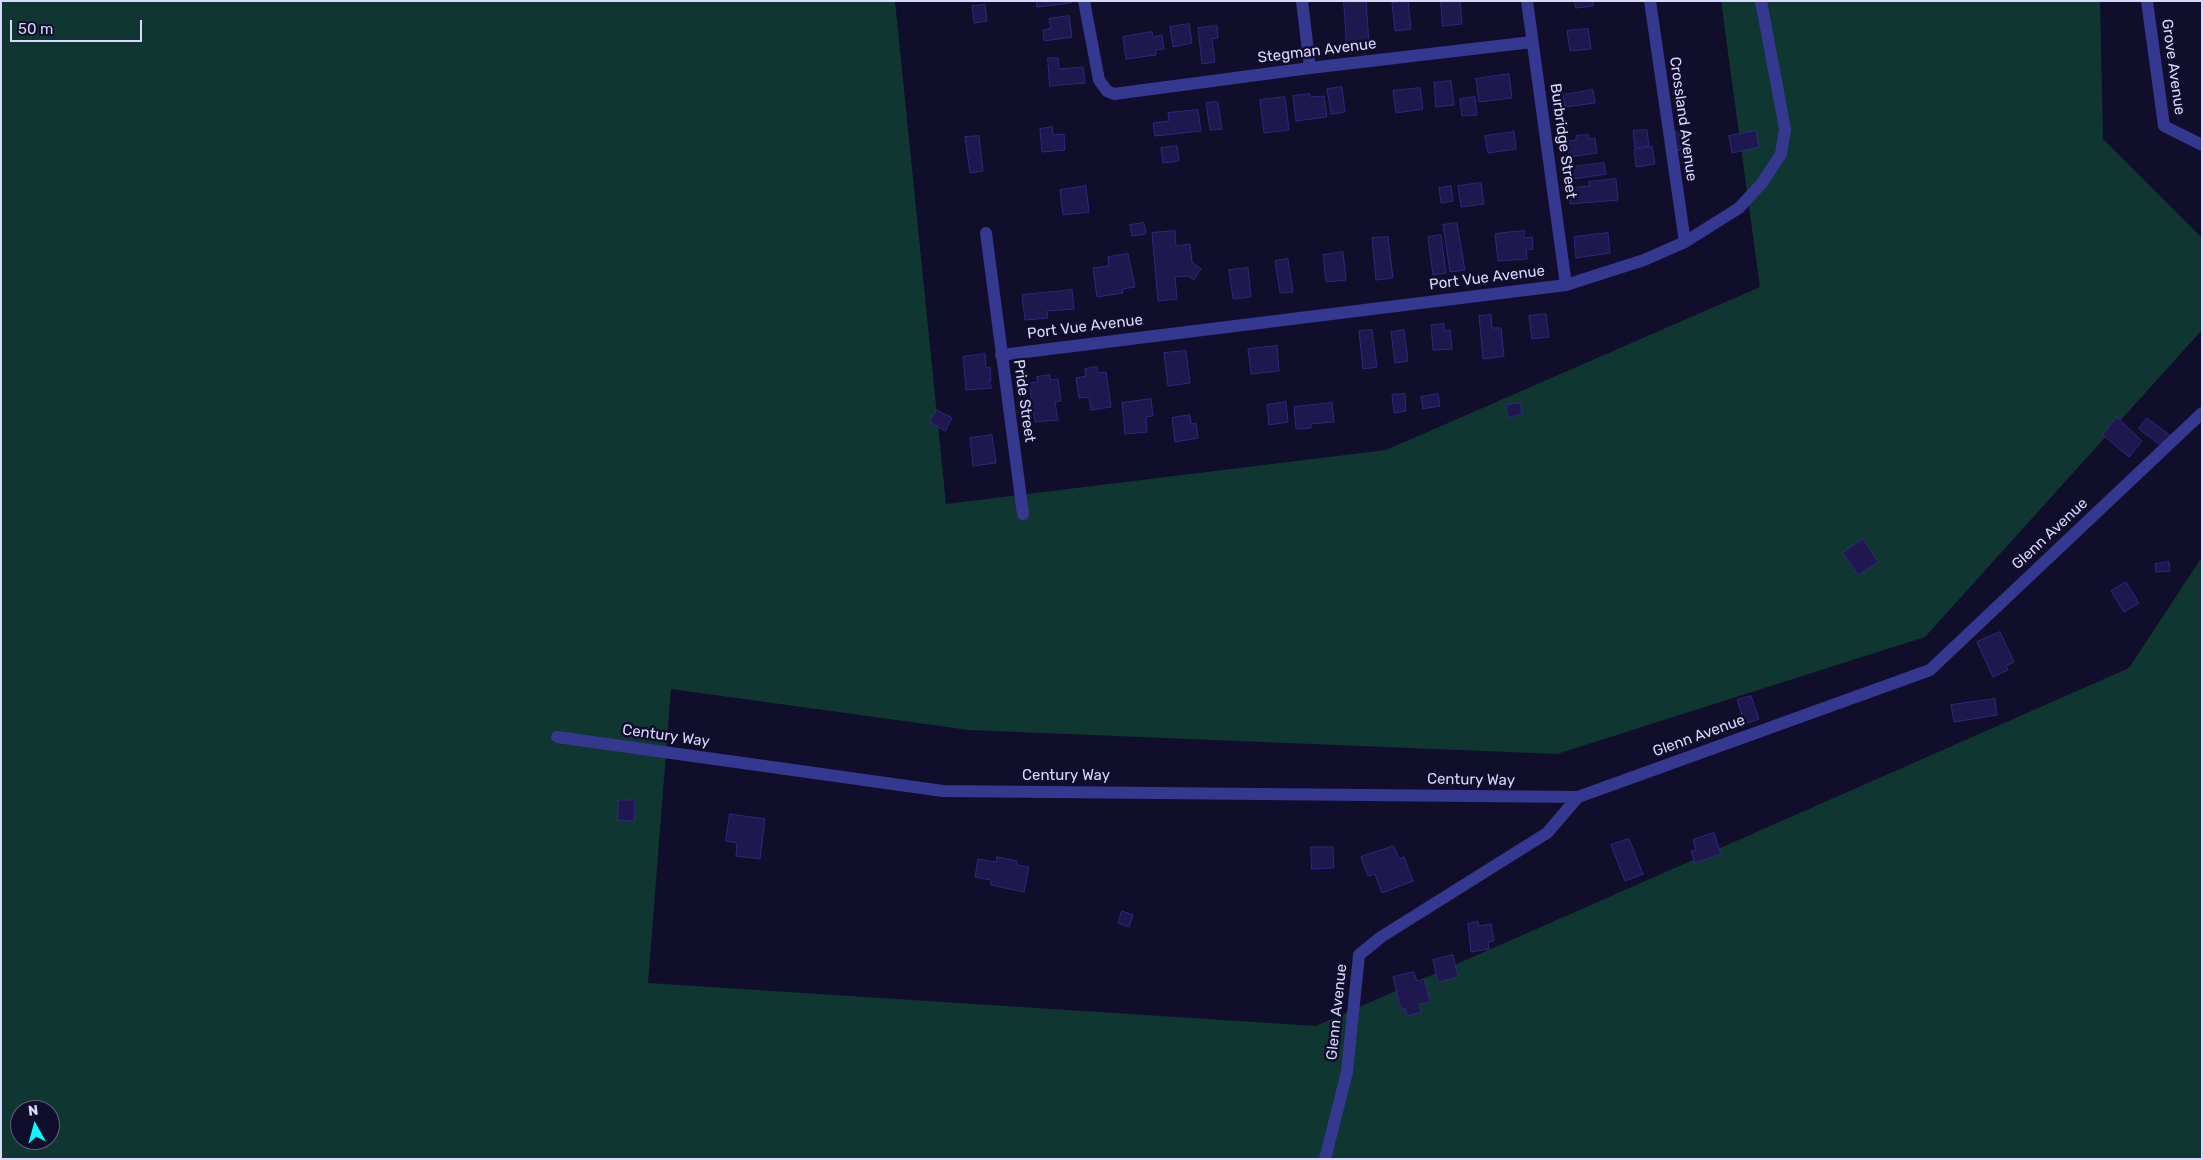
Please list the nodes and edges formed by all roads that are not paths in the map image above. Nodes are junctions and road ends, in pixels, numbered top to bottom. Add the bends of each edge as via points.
1 (1084, 1) edge
2 (1302, 1) edge
3 (1527, 1) edge
4 (1650, 1) edge
5 (1761, 1) edge
6 (2147, 1) edge
7 (1532, 42) junction
8 (1310, 68) junction
9 (2202, 145) edge
10 (986, 233) dead end
11 (1684, 242) junction
12 (1566, 285) junction
13 (1001, 354) junction
14 (2202, 413) edge
15 (1023, 514) dead end
16 (557, 737) dead end
17 (1578, 797) junction
18 (1325, 1159) edge

1 - 8 street, Stegman Avenue via 1099,80 1106,91 1114,94
2 - 8 street
3 - 7 street, Burbridge Street
4 - 11 street, Crossland Avenue
5 - 11 street, Port Vue Avenue via 1785,129 1781,154 1739,208
6 - 9 street, Grove Avenue via 2164,126
7 - 8 street, Stegman Avenue
7 - 12 street, Burbridge Street
10 - 13 street, Pride Street
11 - 12 street, Port Vue Avenue via 1644,260
12 - 13 street, Port Vue Avenue
13 - 15 street, Pride Street
14 - 17 street, Glenn Avenue via 1930,670
16 - 17 street, Century Way via 943,792
17 - 18 street, Glenn Avenue via 1547,833 1380,937 1359,955 1347,1072

